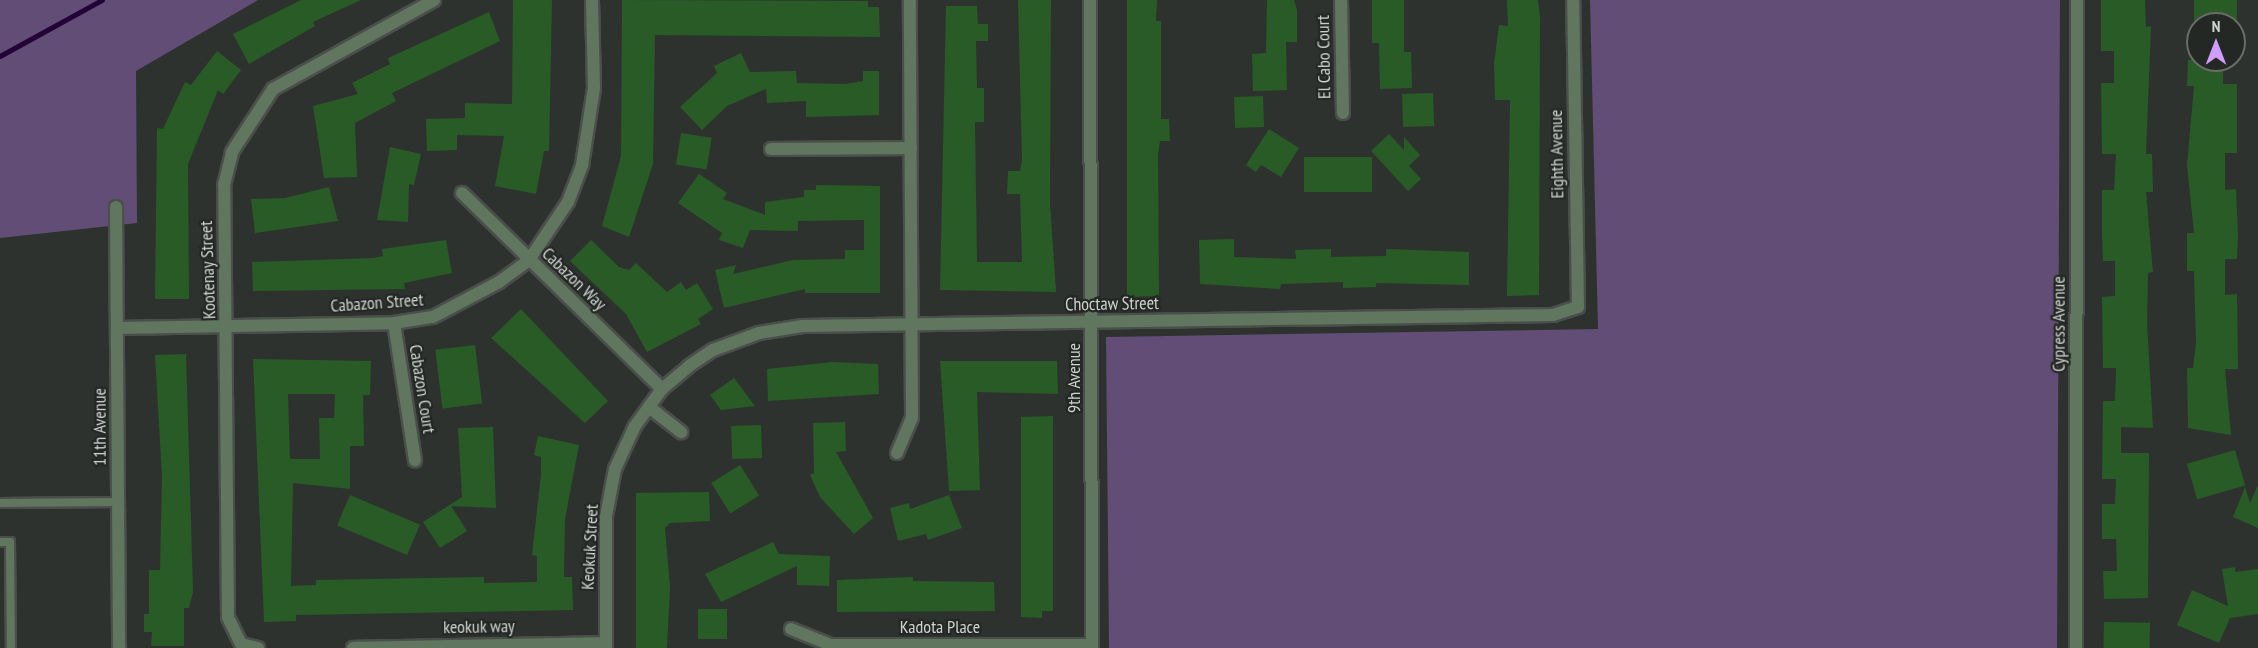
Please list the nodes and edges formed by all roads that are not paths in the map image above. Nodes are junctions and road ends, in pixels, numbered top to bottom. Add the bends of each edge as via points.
1 (434, 0) edge
2 (592, 0) edge
3 (910, 0) edge
4 (1090, 0) edge
5 (1341, 0) edge
6 (1573, 0) edge
7 (2077, 0) edge
8 (1343, 113) dead end
9 (911, 148) junction
10 (771, 149) dead end
11 (462, 193) dead end
12 (116, 207) dead end
13 (529, 260) junction
14 (1578, 307) joint
15 (1092, 322) junction
16 (394, 323) junction
17 (228, 326) junction
18 (911, 326) junction
19 (117, 328) junction
20 (662, 389) junction
21 (649, 407) junction
22 (681, 432) dead end
23 (897, 453) dead end
24 (415, 460) dead end
25 (118, 502) junction
26 (0, 503) edge
27 (0, 542) edge
28 (791, 629) dead end
29 (606, 645) edge
30 (1092, 646) edge
31 (10, 648) edge
32 (119, 648) edge
33 (258, 648) edge
34 (353, 648) edge
35 (2076, 648) edge

1 - 17 street, Kootenay Street via 273,89 249,119 232,152 224,185
2 - 13 street, Cabazon Street via 594,88 582,165 568,202
3 - 9 street
4 - 15 street, 9th Avenue
5 - 8 street, El Cabo Court
6 - 14 street, Eighth Avenue
7 - 35 street, Cypress Avenue
9 - 10 street
9 - 18 street
11 - 13 street, Cabazon Way
12 - 19 street, 11th Avenue
13 - 16 street, Cabazon Street via 461,305 433,318
13 - 20 street, Cabazon Way
14 - 15 street, Choctaw Street via 1553,315
15 - 18 street, Choctaw Street
15 - 30 street, 9th Avenue
16 - 17 street, Cabazon Street
16 - 24 street, Cabazon Court
17 - 19 street, Cabazon Street
17 - 33 street, Kootenay Street via 228,616 241,644
18 - 20 street, Choctaw Street via 802,326 759,333 713,350
18 - 23 street via 912,418
19 - 25 street, 11th Avenue
20 - 21 street, Keokuk Street
21 - 22 street
21 - 29 street, Keokuk Street via 615,469 608,504
25 - 26 lane
25 - 32 street, 11th Avenue
27 - 31 lane via 10,542
28 - 30 street, Kadota Place via 831,645
29 - 34 street, keokuk way

